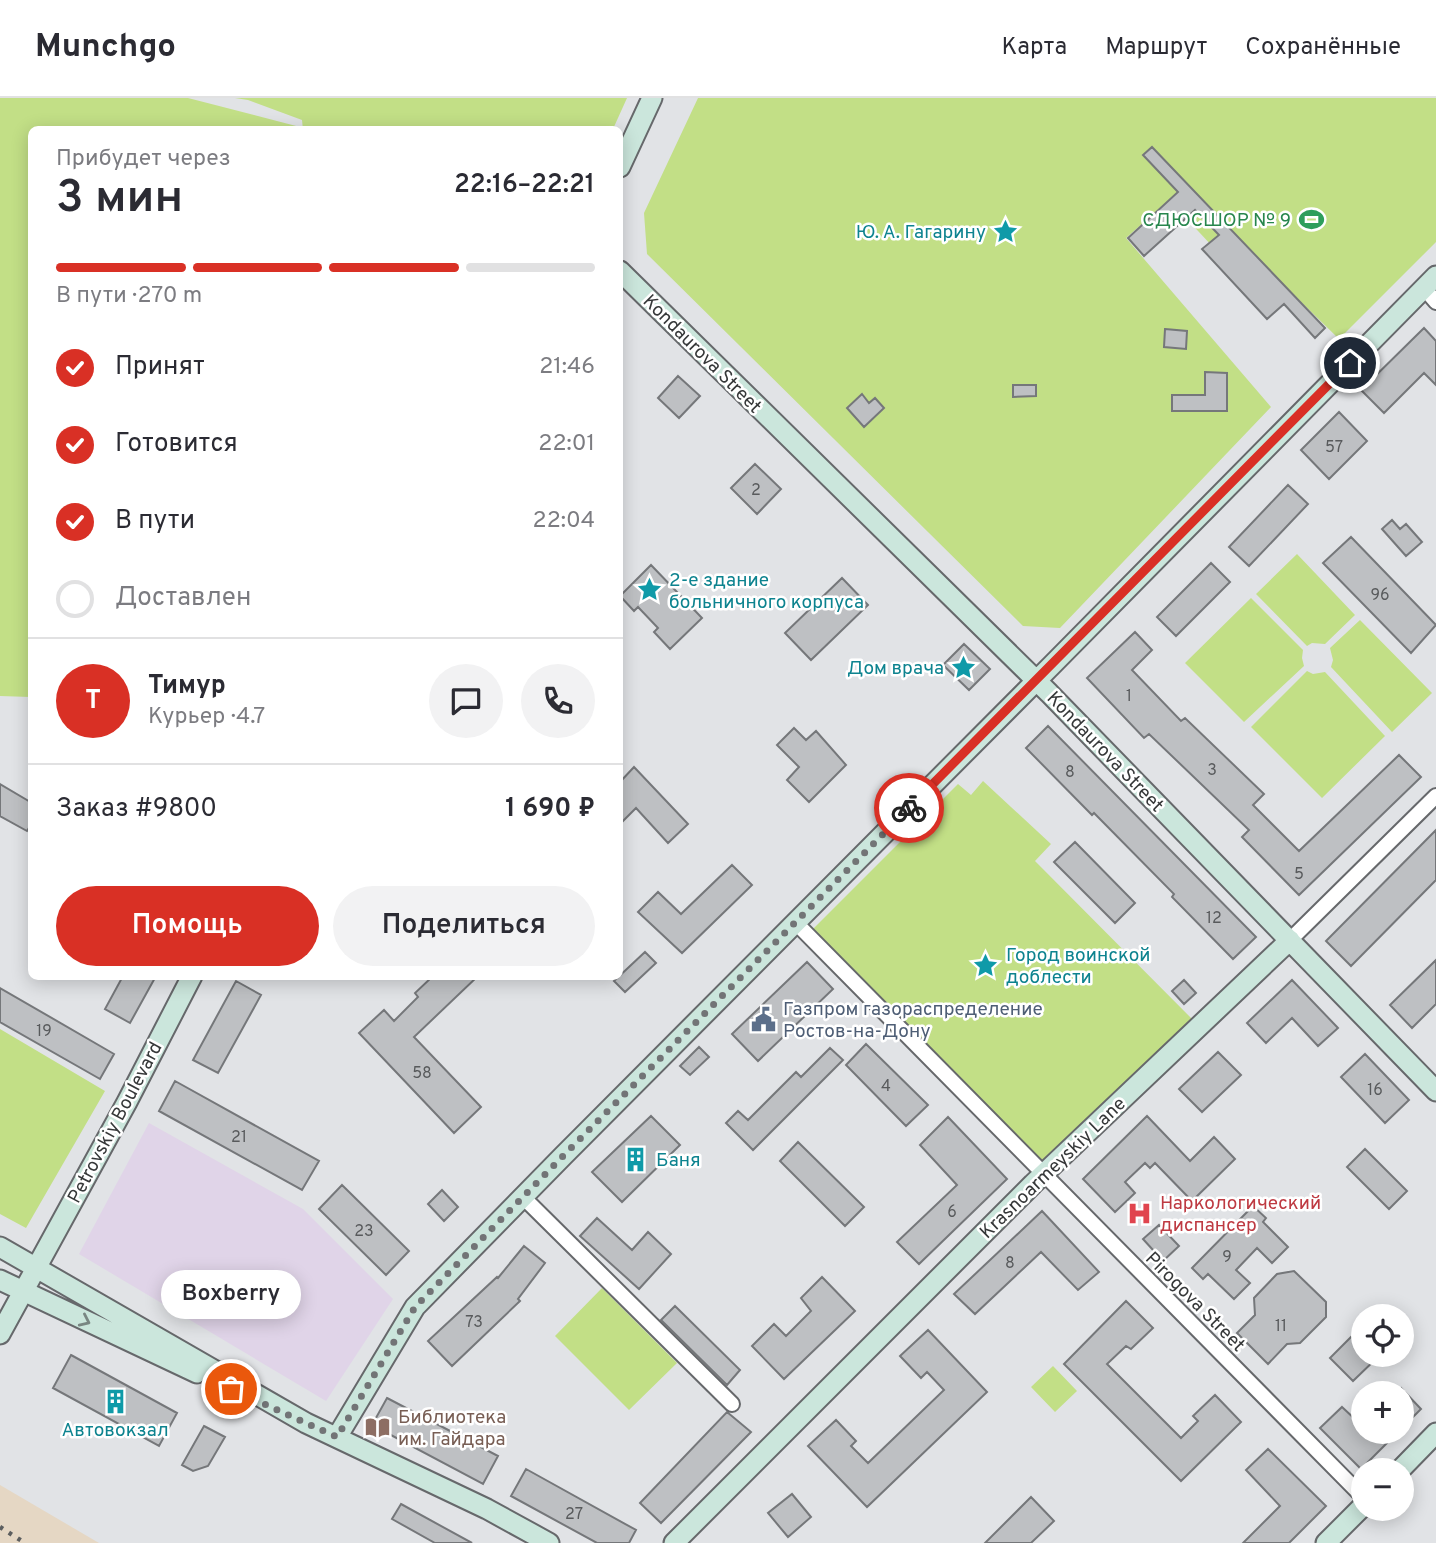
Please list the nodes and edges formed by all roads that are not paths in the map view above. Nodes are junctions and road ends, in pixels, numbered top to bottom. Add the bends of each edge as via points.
1 (652, 98) edge
2 (623, 161) edge
3 (623, 274) edge
4 (1432, 288) edge
5 (1036, 681) junction
6 (1436, 796) edge
7 (795, 922) junction
8 (1290, 940) junction
9 (190, 980) edge
10 (1436, 1091) edge
11 (1043, 1174) junction
12 (523, 1197) junction
13 (0, 1247) edge
14 (37, 1268) junction
15 (0, 1280) edge
16 (23, 1293) junction
17 (0, 1334) edge
18 (732, 1404) dead end
19 (306, 1423) junction
20 (1436, 1433) edge
21 (337, 1437) junction
22 (1412, 1458) edge
23 (1351, 1485) edge
24 (1351, 1518) edge
25 (549, 1543) edge
26 (674, 1543) edge
27 (1326, 1543) edge

1 - 2 street
3 - 5 street, Kondaurova Street
4 - 5 street
5 - 7 street
5 - 8 street, Kondaurova Street
6 - 8 street, Krasnoarmeyskiy Lane
7 - 11 street, Pirogova Street
7 - 12 street
8 - 10 street, Kondaurova Street
8 - 11 street, Krasnoarmeyskiy Lane
9 - 14 street, Petrovskiy Boulevard
11 - 23 street, Pirogova Street
11 - 26 street, Krasnoarmeyskiy Lane
12 - 18 street
12 - 21 street via 415,1307
13 - 14 street
14 - 16 street, Petrovskiy Boulevard
14 - 19 street
15 - 16 street
16 - 17 street, Petrovskiy Boulevard
16 -> 19 street
19 - 21 street
20 - 22 street
21 - 25 street
24 - 27 street

